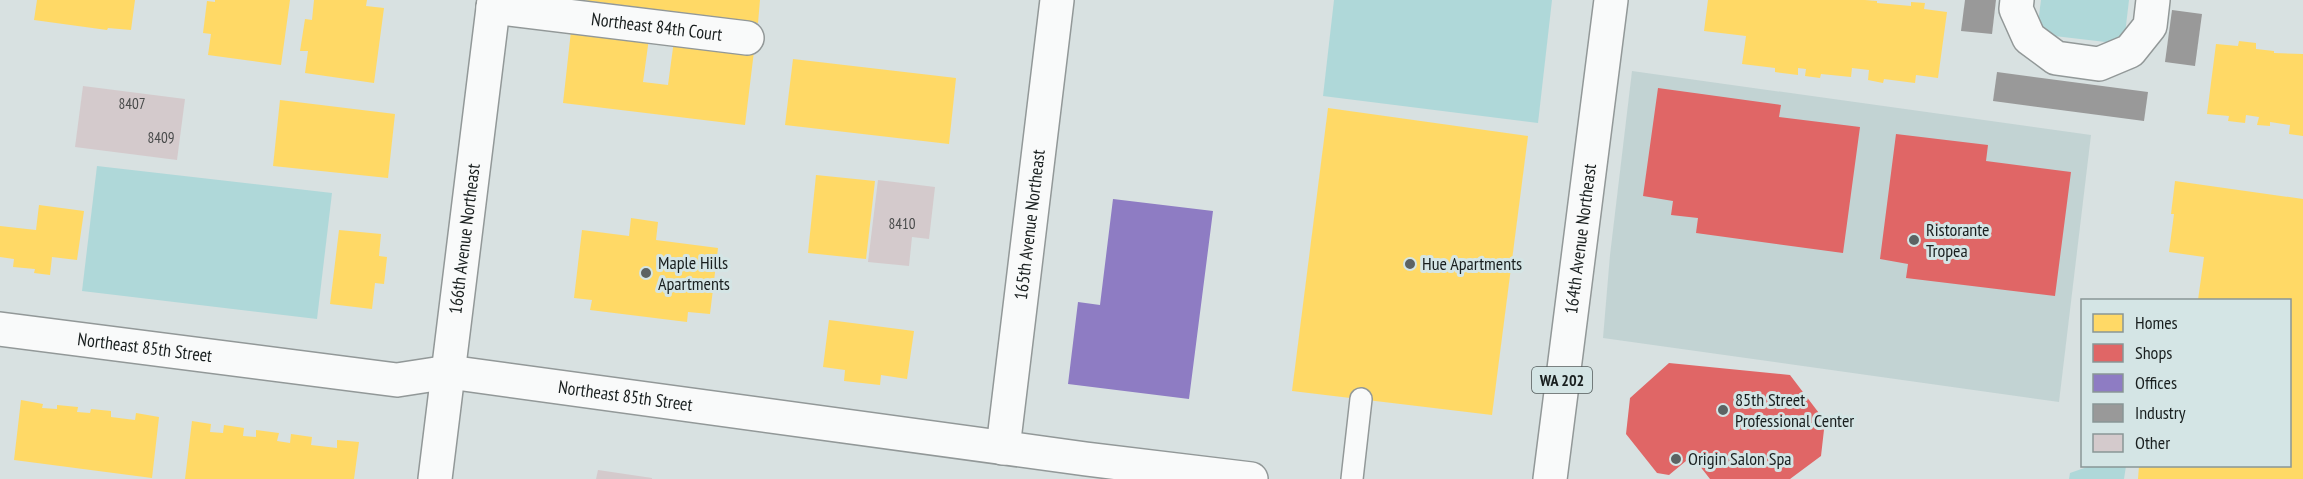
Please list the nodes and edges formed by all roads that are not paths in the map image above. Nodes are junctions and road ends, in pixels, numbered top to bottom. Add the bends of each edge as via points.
1 (1058, 0) edge
2 (1611, 0) edge
3 (2017, 0) edge
4 (2153, 0) edge
5 (494, 4) edge
6 (747, 38) dead end
7 (0, 329) edge
8 (448, 372) junction
9 (1361, 399) dead end
10 (1004, 448) junction
11 (1241, 478) edge
12 (435, 479) edge
13 (1352, 479) edge
14 (1550, 479) edge

1 - 10 street, 165th Avenue Northeast
2 - 14 street, 164th Avenue Northeast / WA 202
3 - 4 street via 2016,9 2029,38 2056,58 2099,64 2130,51 2150,26
5 - 6 street, Northeast 84th Court
5 - 8 street, 166th Avenue Northeast
7 - 8 street, Northeast 85th Street via 397,380
8 - 10 street, Northeast 85th Street
8 - 12 street, 166th Avenue Northeast
9 - 13 lane
10 - 11 street, Northeast 85th Street

